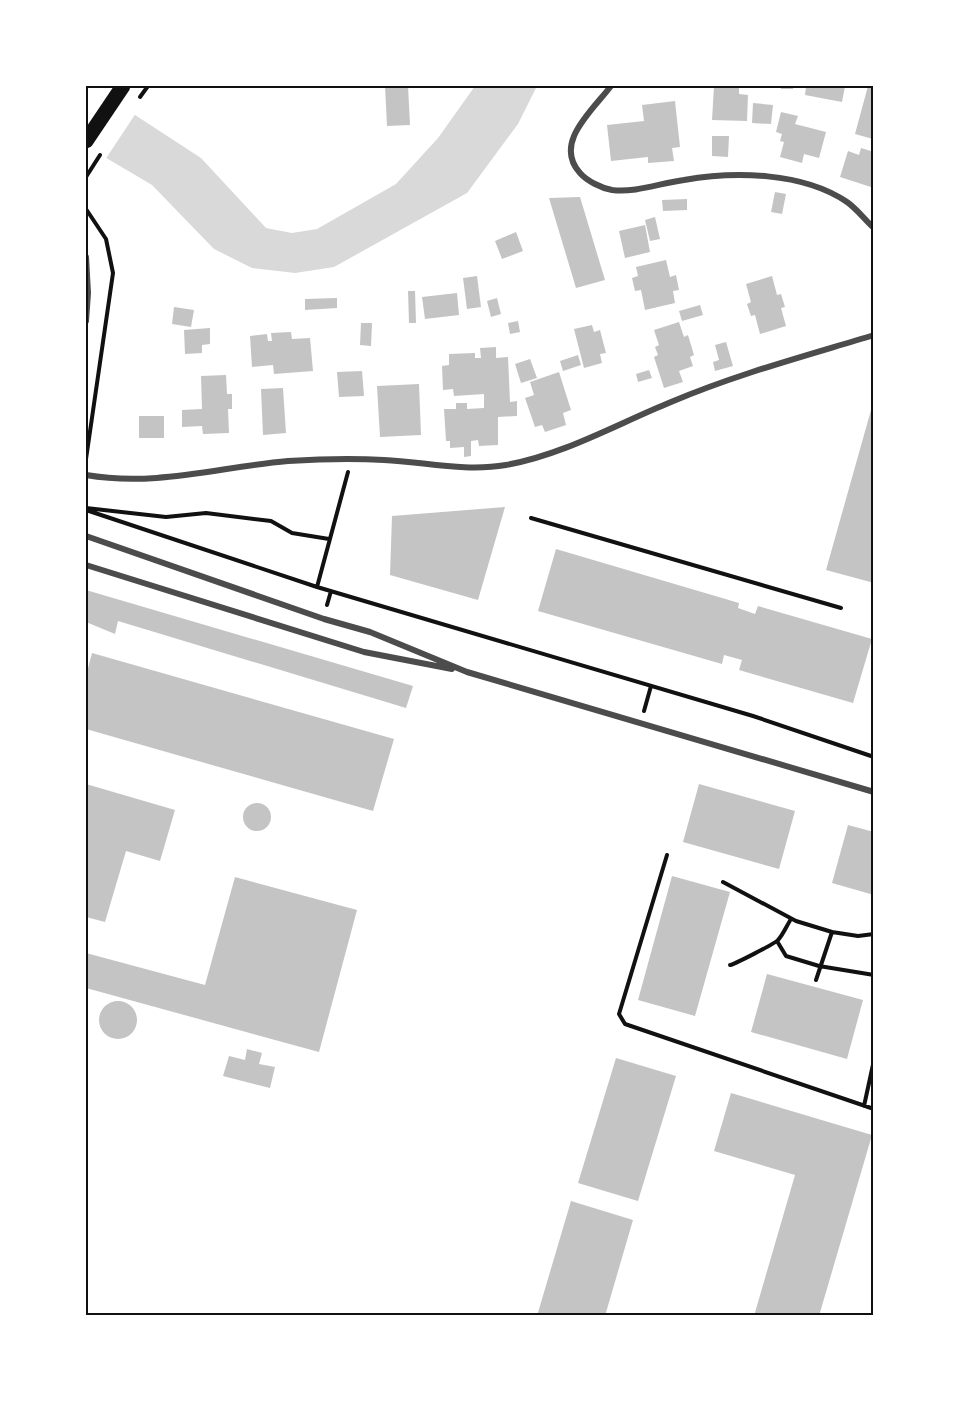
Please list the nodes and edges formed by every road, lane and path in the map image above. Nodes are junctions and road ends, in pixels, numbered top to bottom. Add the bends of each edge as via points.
1 (123, 86) edge
2 (611, 86) edge
3 (86, 141) edge
4 (86, 209) edge
5 (873, 228) edge
6 (86, 256) edge
7 (86, 321) edge
8 (873, 335) edge
9 (86, 459) edge
10 (352, 460) junction
11 (86, 476) edge
12 (86, 509) edge
13 (531, 518) dead end
14 (86, 536) edge
15 (329, 539) junction
16 (86, 565) edge
17 (317, 587) junction
18 (841, 609) dead end
19 (468, 672) junction
20 (651, 686) junction
21 (641, 723) junction
22 (873, 757) edge
23 (873, 792) edge
24 (667, 855) dead end
25 (723, 882) dead end
26 (791, 919) junction
27 (832, 932) junction
28 (873, 932) edge
29 (777, 941) junction
30 (730, 965) dead end
31 (819, 966) junction
32 (873, 975) edge
33 (816, 980) dead end
34 (873, 1060) edge
35 (864, 1106) junction
36 (873, 1109) edge

1 - 3 main road
2 - 5 street via 571,139 571,164 586,180 612,190 721,175 769,178 810,185 848,202
4 - 9 path via 106,239 112,273
6 - 7 street
8 - 10 street via 754,370 539,458 468,468
10 - 11 street via 240,465 136,481
10 - 15 path
12 - 15 path via 166,518 206,513 271,520 292,533
12 - 17 path
13 - 18 path
14 - 19 street via 370,632
15 - 17 path
16 - 19 street via 364,652
17 - 20 path
19 - 21 street
20 - 21 path
20 - 22 path
21 - 23 street
24 - 35 path via 619,1014 626,1024
25 - 26 path
26 - 27 path
26 - 29 path
27 - 28 path via 858,936
27 - 31 path
29 - 30 path
29 - 31 path via 786,956
31 - 32 path
31 - 33 path
34 - 35 path
35 - 36 path

